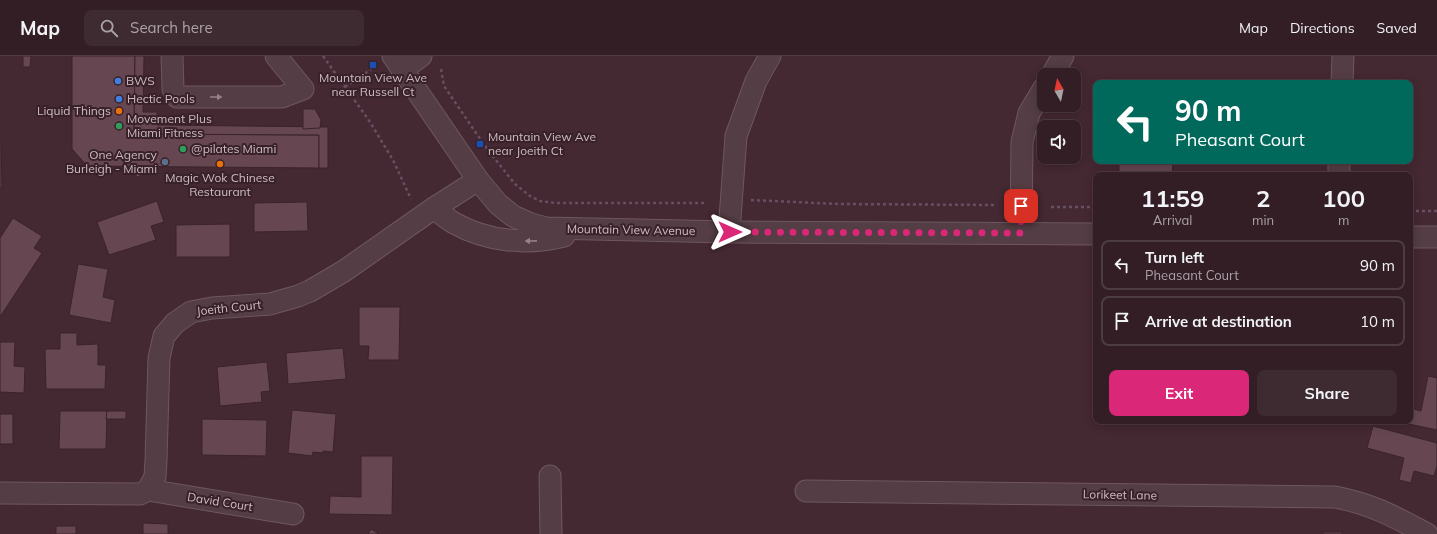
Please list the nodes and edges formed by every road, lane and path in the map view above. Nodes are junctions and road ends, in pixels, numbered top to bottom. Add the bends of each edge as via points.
1 (172, 56) edge
2 (276, 56) edge
3 (323, 56) edge
4 (421, 56) edge
5 (770, 56) edge
6 (1063, 56) edge
7 (1343, 56) edge
8 (398, 63) edge
9 (373, 68) dead end
10 (1056, 68) edge
11 (441, 69) dead end
12 (1342, 80) edge
13 (345, 87) junction
14 (143, 99) dead end
15 (161, 99) dead end
16 (1037, 100) edge
17 (139, 166) dead end
18 (138, 176) dead end
19 (478, 180) junction
20 (751, 200) dead end
21 (413, 203) dead end
22 (707, 203) dead end
23 (994, 205) dead end
24 (1051, 207) dead end
25 (1093, 207) edge
26 (434, 208) junction
27 (1413, 211) edge
28 (1437, 211) edge
29 (596, 229) junction
30 (730, 232) junction
31 (1021, 233) junction
32 (1093, 234) edge
33 (1413, 237) edge
34 (1437, 237) edge
35 (550, 476) dead end
36 (148, 490) junction
37 (806, 491) dead end
38 (0, 494) edge
39 (293, 514) dead end
40 (551, 534) edge
41 (1427, 534) edge

1 -> 2 street via 173,89 177,97 282,97 303,89
3 - 13 path
4 - 8 street
5 - 30 street via 756,81 736,136
6 - 10 street
7 - 12 street
8 - 19 street, Mountain View Avenue
9 - 13 path
11 - 22 path via 444,86 487,149 515,184 530,196 554,203
13 - 21 path via 393,160
14 - 15 path
16 - 31 street via 1029,113 1022,142
17 - 18 path
19 - 26 street, Joeith Court
19 - 29 street, Mountain View Avenue via 498,204 513,216 530,224 546,228
20 - 23 path via 838,204
24 - 25 path
29 -> 26 street via 547,240 507,241 481,236 453,223
26 - 36 street, Joeith Court via 344,271 304,294 270,304 191,312 175,323 164,336 159,358 155,476
27 - 28 path
29 - 30 street, Mountain View Avenue
30 - 31 street, Mountain View Avenue
31 - 32 street, Mountain View Avenue
33 - 34 street
35 - 40 street
36 - 38 street via 140,494
36 - 39 street, David Court
37 - 41 street, Lorikeet Lane via 1335,497 1381,510

